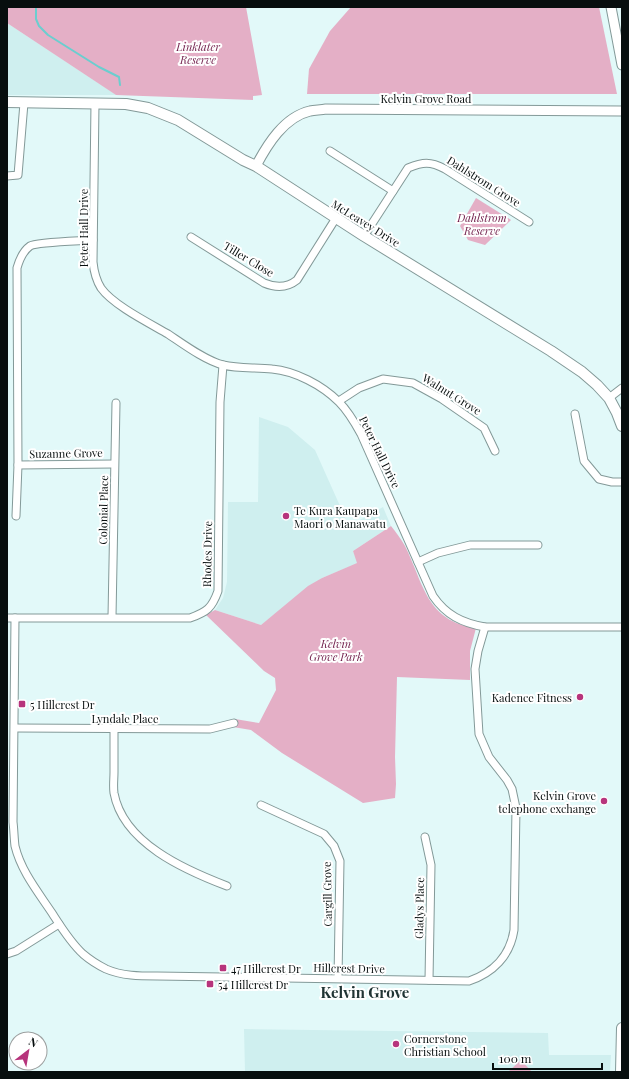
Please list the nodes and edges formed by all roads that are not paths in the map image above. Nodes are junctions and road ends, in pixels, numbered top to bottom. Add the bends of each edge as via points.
1 (611, 7) edge
2 (622, 65) edge
3 (7, 102) edge
4 (24, 103) junction
5 (95, 103) junction
6 (622, 110) edge
7 (330, 152) dead end
8 (256, 166) junction
9 (7, 176) edge
10 (393, 192) junction
11 (336, 218) junction
12 (529, 222) dead end
13 (364, 236) junction
14 (191, 237) dead end
15 (92, 240) junction
16 (223, 365) junction
17 (622, 388) edge
18 (610, 398) junction
19 (116, 402) dead end
20 (339, 402) junction
21 (575, 414) dead end
22 (622, 426) edge
23 (495, 451) dead end
24 (114, 464) junction
25 (18, 465) junction
26 (622, 482) edge
27 (16, 516) dead end
28 (538, 545) dead end
29 (418, 562) junction
30 (112, 617) junction
31 (7, 618) edge
32 (15, 618) junction
33 (484, 627) junction
34 (622, 627) edge
35 (234, 722) dead end
36 (15, 728) junction
37 (114, 729) junction
38 (261, 805) dead end
39 (425, 837) dead end
40 (227, 886) dead end
41 (59, 924) junction
42 (7, 954) edge
43 (338, 978) junction
44 (429, 980) junction
45 (622, 1028) edge
46 (621, 1072) edge

1 - 2 street
3 - 4 main road
4 - 5 main road
4 - 9 street via 18,175
5 - 8 main road, McLeavey Drive via 137,105 164,113
5 - 15 street, Peter Hall Drive
6 - 8 street, Kelvin Grove Road via 326,109 309,112 296,118 275,135
7 - 10 street
8 - 11 main road, McLeavey Drive
10 - 12 street, Dahlstrom Grove via 408,168 420,163 434,163
10 - 13 street, Dahlstrom Grove
11 - 13 main road, McLeavey Drive
11 - 14 street, Tiller Close via 297,280 279,287 264,283
13 - 18 main road, McLeavey Drive via 551,351 582,372
15 - 16 street, Peter Hall Drive via 94,273 101,288 109,297
15 - 25 street, Suzanne Grove via 29,247 21,256 17,268
16 - 20 street, Peter Hall Drive via 273,369 292,374 313,383
16 - 30 street, Rhodes Drive via 220,402 218,591 215,600 207,610 190,618
17 - 18 street
18 - 22 main road
19 - 24 street, Colonial Place
20 - 23 street, Walnut Grove via 359,388 382,379 413,383 442,399 484,428
20 - 29 street, Peter Hall Drive via 361,434
21 - 26 street via 584,461 599,480
24 - 25 street, Suzanne Grove
24 - 30 street, Colonial Place
25 - 27 street, Suzanne Grove
28 - 29 street via 470,545 438,553
29 - 33 street, Peter Hall Drive via 439,605 457,619
30 - 32 street, Rhodes Drive
31 - 32 street, Rhodes Drive
32 - 36 street, Hillcrest Drive
33 - 34 street, Peter Hall Drive
33 - 44 street, Hillcrest Drive via 476,669 479,734 489,757 507,780 515,798 513,938 504,957 480,977 469,981
35 - 37 street, Lyndale Place via 210,729
36 - 37 street, Lyndale Place
36 - 41 street, Hillcrest Drive via 13,822 16,847 26,873
37 - 40 street via 114,793 122,818 149,846 210,880
38 - 43 street, Cargill Grove via 324,834 334,846 340,861
39 - 44 street, Gladys Place via 431,865
41 - 42 street
41 - 43 street, Hillcrest Drive via 83,954 107,969 126,975
43 - 44 street, Hillcrest Drive
45 - 46 main road

